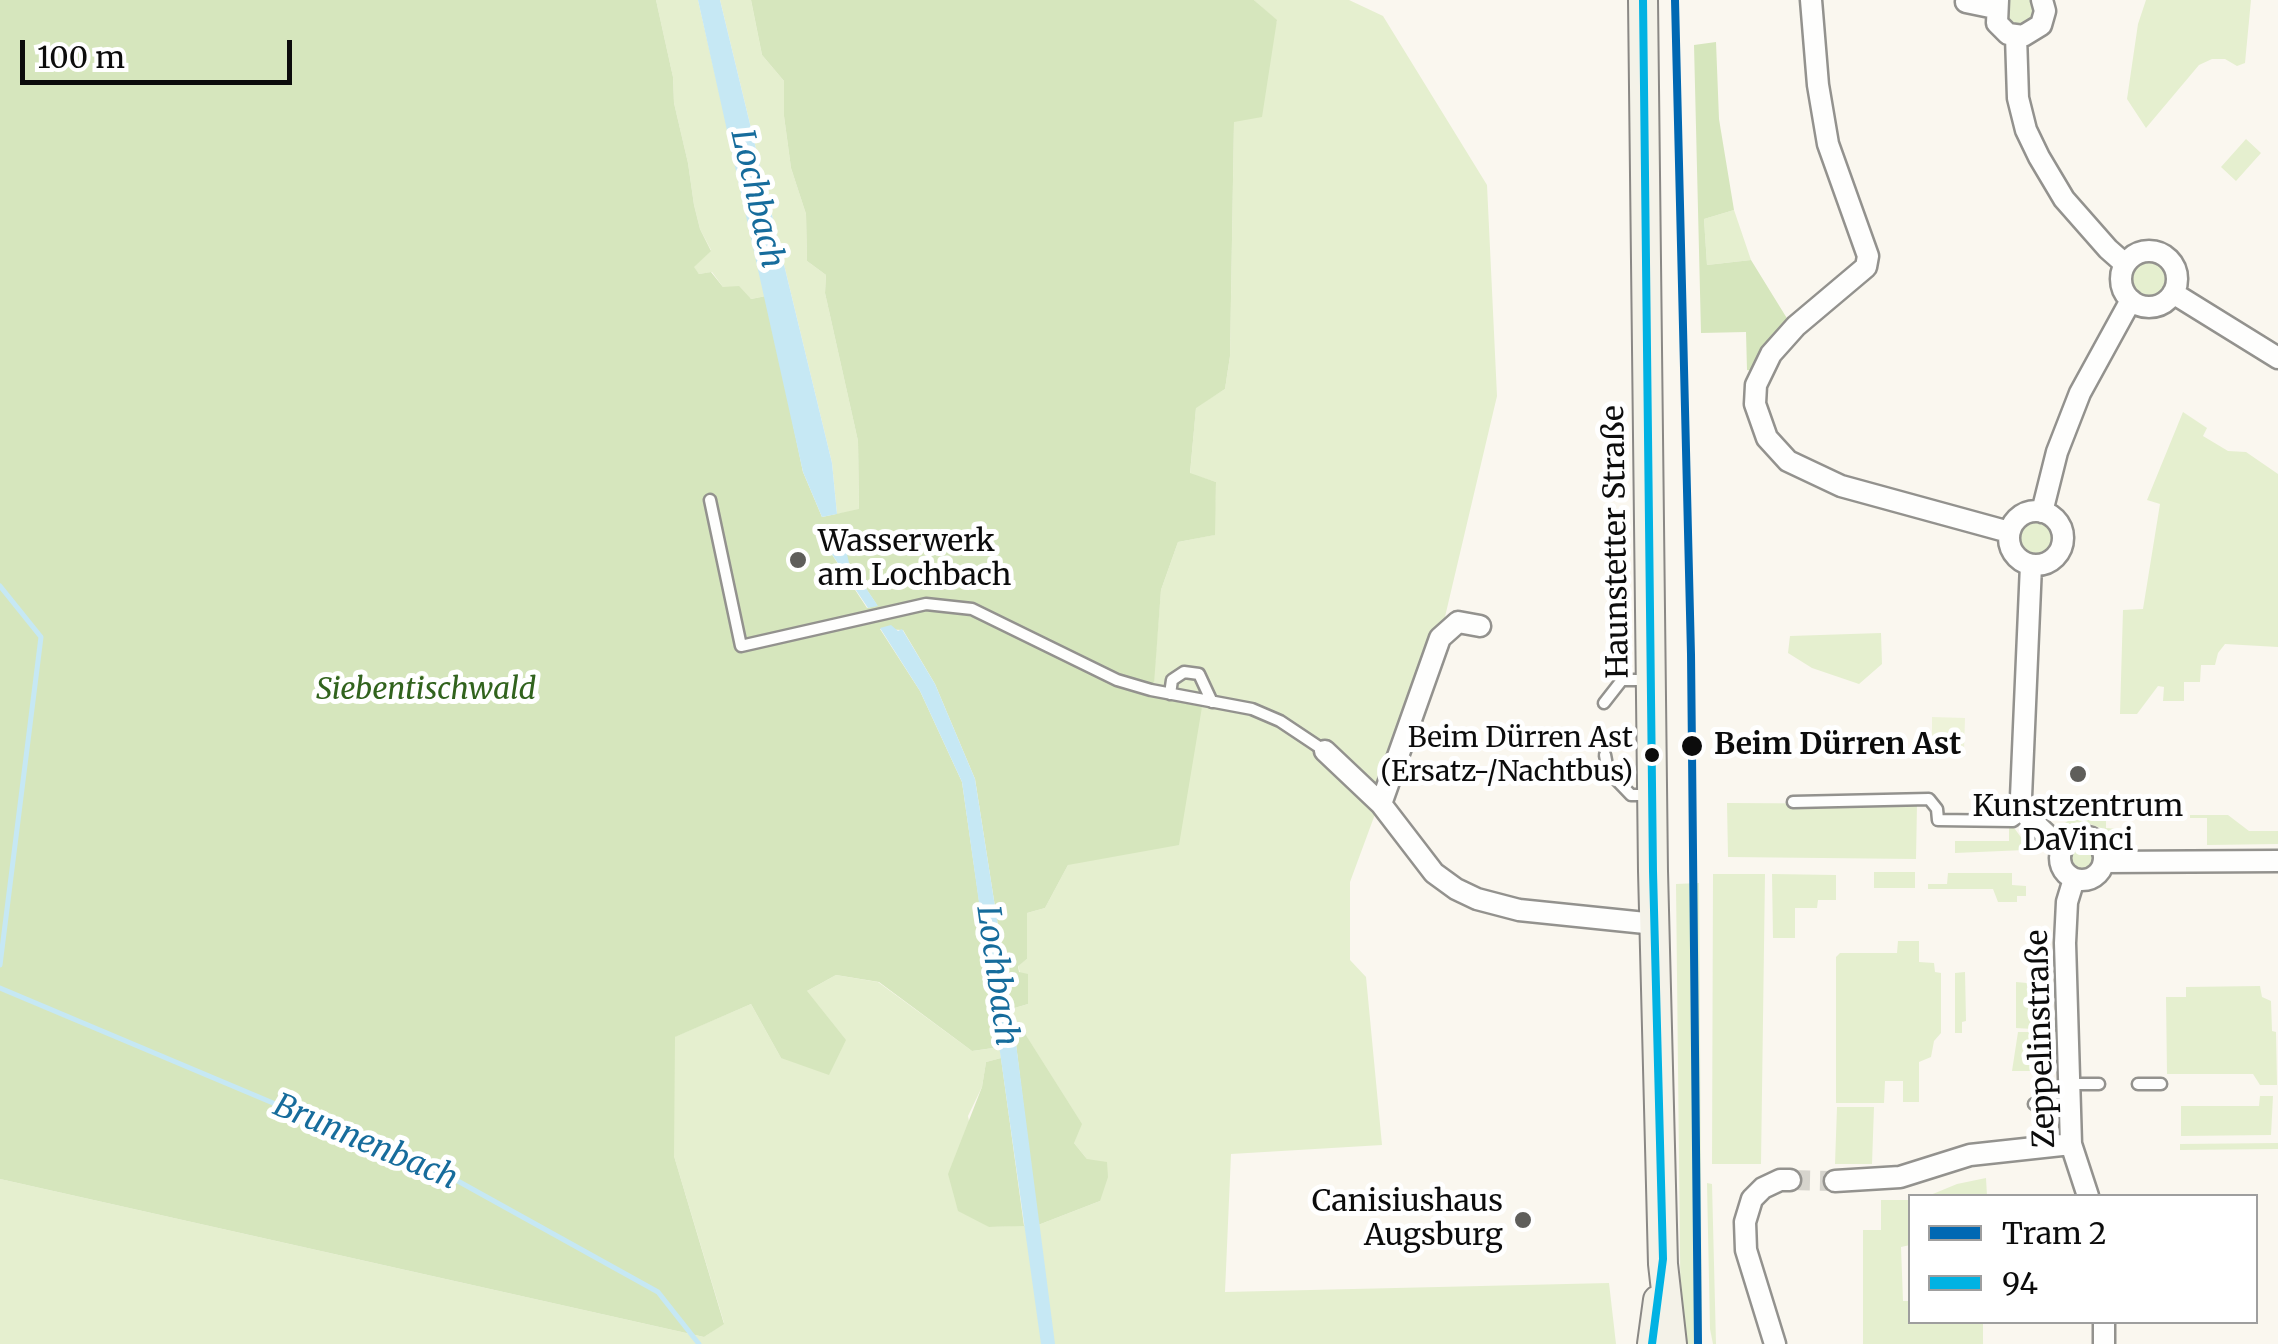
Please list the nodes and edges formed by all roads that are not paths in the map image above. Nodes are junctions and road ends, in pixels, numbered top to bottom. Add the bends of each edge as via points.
1 (1643, 0) edge
2 (1811, 0) edge
3 (2042, 0) edge
4 (1966, 2) edge
5 (1996, 4) edge
6 (2016, 36) junction
7 (2126, 264) junction
8 (2173, 293) junction
9 (2131, 300) junction
10 (2278, 358) edge
11 (710, 500) dead end
12 (2042, 512) junction
13 (2009, 532) junction
14 (2031, 565) junction
15 (1480, 626) dead end
16 (1651, 680) junction
17 (1170, 694) junction
18 (1212, 702) junction
19 (1604, 704) dead end
20 (1325, 750) joint
21 (1605, 754) dead end
22 (1652, 795) junction
23 (1792, 802) dead end
24 (1381, 804) junction
25 (2026, 812) junction
26 (2062, 849) junction
27 (2278, 861) edge
28 (2104, 862) junction
29 (2074, 879) junction
30 (1655, 924) junction
31 (2099, 1084) dead end
32 (2138, 1084) dead end
33 (2161, 1084) dead end
34 (2069, 1094) junction
35 (2034, 1104) dead end
36 (2071, 1144) junction
37 (1790, 1180) tunnel mouth
38 (1835, 1181) tunnel mouth
39 (2087, 1194) edge
40 (1663, 1264) junction
41 (1652, 1344) edge
42 (1672, 1344) edge
43 (1775, 1344) edge

1 - 16 main road, Haunstetter Straße
2 - 13 street via 1828,144 1868,256 1866,267 1771,354 1755,404 1767,438 1788,461 1842,486
3 - 6 street via 2041,24
4 - 5 street
5 - 6 street via 1997,23
6 - 7 street via 2018,98 2039,157 2064,199
7 - 8 street via 2140,252 2164,255 2177,276
7 - 9 street via 2122,286
8 - 9 street via 2149,306
8 - 10 street
9 - 12 street via 2080,393
11 - 17 lane via 741,646 926,604 972,609 1117,680
12 - 13 street via 2025,514
12 - 14 street via 2062,530 2061,548 2049,562
13 - 14 street via 2011,550
14 - 25 street via 2021,797
15 - 24 street via 1458,622 1440,638
16 - 19 lane via 1622,680
16 - 22 main road, Haunstetter Straße
17 - 18 lane
17 - 18 lane via 1172,680 1184,672 1200,674
18 - 20 lane via 1252,709
20 - 24 street
21 - 22 lane via 1608,771 1630,795
22 - 30 main road, Haunstetter Straße
23 - 25 lane via 1929,800 1938,820 2013,820
24 - 30 street via 1434,873 1476,899
25 - 26 street
26 - 28 street via 2076,836 2089,837 2103,850
26 - 29 street via 2062,866
27 - 28 street
28 - 29 street via 2093,878
29 - 34 street, Zeppelinstraße via 2065,943
30 - 40 main road, Haunstetter Straße
31 - 34 lane
32 - 33 lane
34 - 35 lane
34 - 36 street, Zeppelinstraße
36 - 38 street via 1970,1155 1900,1177
36 - 39 street, Zeppelinstraße
37 - 43 street via 1763,1188 1745,1222 1746,1250
40 - 41 main road, Haunstetter Straße
40 - 42 main road, Haunstetter Straße

